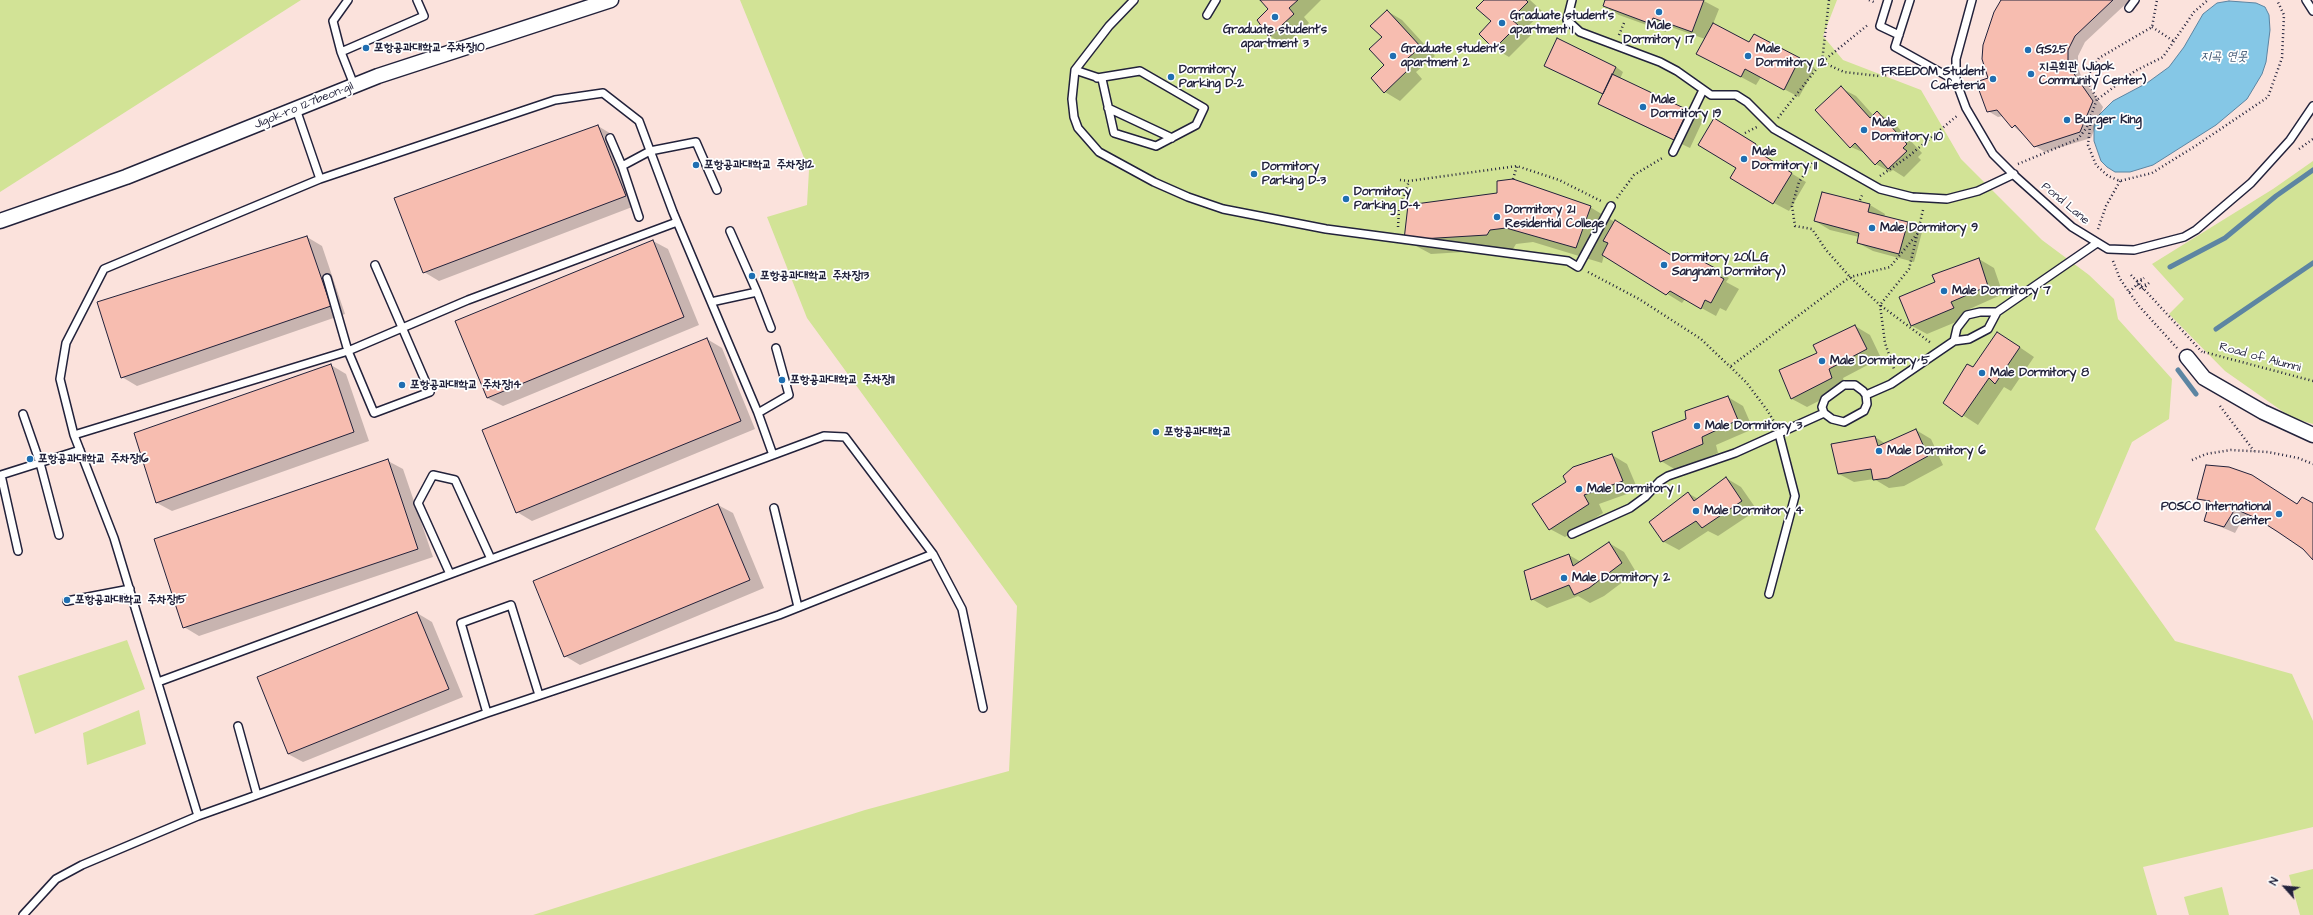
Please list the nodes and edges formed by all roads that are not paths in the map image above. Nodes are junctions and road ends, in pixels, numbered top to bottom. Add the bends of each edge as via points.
1 (348, 0) edge
2 (417, 0) edge
3 (611, 0) edge
4 (1134, 0) edge
5 (1216, 0) edge
6 (1572, 0) edge
7 (1888, 0) edge
8 (1910, 0) edge
9 (1972, 0) edge
10 (2135, 0) edge
11 (2306, 0) edge
12 (2129, 8) dead end
13 (2313, 12) edge
14 (1207, 15) dead end
15 (1899, 36) junction
16 (341, 52) junction
17 (1075, 70) junction
18 (1097, 78) junction
19 (1956, 81) junction
20 (354, 85) junction
21 (1703, 90) junction
22 (2313, 106) edge
23 (1108, 108) junction
24 (296, 109) junction
25 (610, 138) dead end
26 (1172, 138) junction
27 (650, 151) junction
28 (1673, 152) road end
29 (622, 166) junction
30 (2014, 174) junction
31 (320, 179) junction
32 (717, 190) dead end
33 (1611, 206) road end
34 (639, 217) dead end
35 (0, 221) edge
36 (677, 222) junction
37 (730, 232) dead end
38 (2095, 242) junction
39 (375, 265) dead end
40 (327, 278) dead end
41 (757, 292) junction
42 (711, 302) junction
43 (1997, 312) junction
44 (771, 328) dead end
45 (401, 329) junction
46 (1954, 341) junction
47 (776, 348) dead end
48 (348, 351) junction
49 (2187, 357) road end
50 (1866, 395) junction
51 (758, 413) junction
52 (1824, 413) junction
53 (23, 414) dead end
54 (1779, 434) junction
55 (74, 435) junction
56 (2313, 435) edge
57 (80, 450) junction
58 (773, 455) junction
59 (40, 463) junction
60 (0, 473) edge
61 (774, 508) dead end
62 (1572, 534) dead end
63 (59, 535) dead end
64 (18, 551) dead end
65 (933, 554) junction
66 (491, 559) junction
67 (450, 574) junction
68 (130, 589) junction
69 (1769, 594) dead end
70 (67, 601) dead end
71 (798, 607) junction
72 (158, 682) junction
73 (540, 696) junction
74 (984, 708) dead end
75 (487, 713) junction
76 (238, 726) dead end
77 (257, 795) junction
78 (198, 816) junction
79 (23, 915) edge

1 - 16 lane via 333,21
2 - 16 lane via 424,16
3 - 20 street, Jigok-ro 127beon-gil
4 - 17 lane via 1109,26
5 - 14 lane
6 - 21 lane via 1567,20 1580,32 1660,62
7 - 15 lane via 1880,26
8 - 15 lane
9 - 19 lane, Pond Lane via 1956,60
10 - 12 lane
11 - 13 lane
15 - 19 lane via 1895,47
16 - 20 lane
17 - 18 lane
17 - 33 lane via 1072,99 1074,117 1078,128 1099,152 1188,197 1223,209 1326,229 1568,261 1578,267
18 - 23 lane via 1102,79
18 - 26 lane via 1140,71 1204,108 1196,125
19 - 30 lane, Pond Lane via 1966,108 1994,154
20 - 24 street, Jigok-ro 127beon-gil
21 - 28 lane
21 - 30 lane via 1711,95 1736,95 1747,102 1771,126 1880,189 1926,198 1960,198
22 - 38 lane, Pond Lane via 2290,140 2252,183 2196,230 2178,238 2134,250 2108,249
23 - 26 lane
23 - 26 lane via 1114,133 1156,146
24 - 31 lane
24 - 35 street, Jigok-ro 127beon-gil via 126,177
25 - 29 lane
27 - 29 lane
27 - 31 lane via 639,121 603,93 555,100
27 - 32 lane via 696,142
27 - 36 lane
29 - 34 lane
30 - 38 lane, Pond Lane via 2072,227
31 - 55 lane via 104,269 66,343 60,379
36 - 42 lane
36 - 45 lane via 468,300
37 - 41 lane
38 - 43 lane
39 - 45 lane
40 - 48 lane
41 - 42 lane
41 - 44 lane
42 - 51 lane
43 - 46 lane via 1988,329 1970,339
43 - 46 lane via 1967,315 1957,328
45 - 48 lane
45 - 48 lane via 430,392 374,413
46 - 50 lane via 1897,380
47 - 51 lane via 788,395
48 - 55 lane
49 - 56 street via 2204,378 2262,412
50 - 52 lane via 1867,404 1864,411 1855,418 1844,422 1832,419
50 - 52 lane via 1855,385 1844,385 1825,399 1822,407
51 - 58 lane
52 - 54 lane
53 - 59 lane
54 - 62 lane via 1735,453 1668,476 1630,508
54 - 69 lane via 1795,496
55 - 57 lane
57 - 59 lane
57 - 68 lane via 114,538
58 - 65 lane via 824,436 845,437
58 - 66 lane
59 - 60 lane
59 - 63 lane
60 - 64 lane
61 - 71 lane
65 - 71 lane
65 - 74 lane via 962,609
66 - 67 lane
66 - 67 lane via 455,480 433,475 418,503
67 - 72 lane
68 - 70 lane
68 - 72 lane
71 - 73 lane
72 - 78 lane
73 - 75 lane
73 - 75 lane via 512,605 461,623
75 - 77 lane
76 - 77 lane
77 - 78 lane
78 - 79 lane via 82,865 56,879

